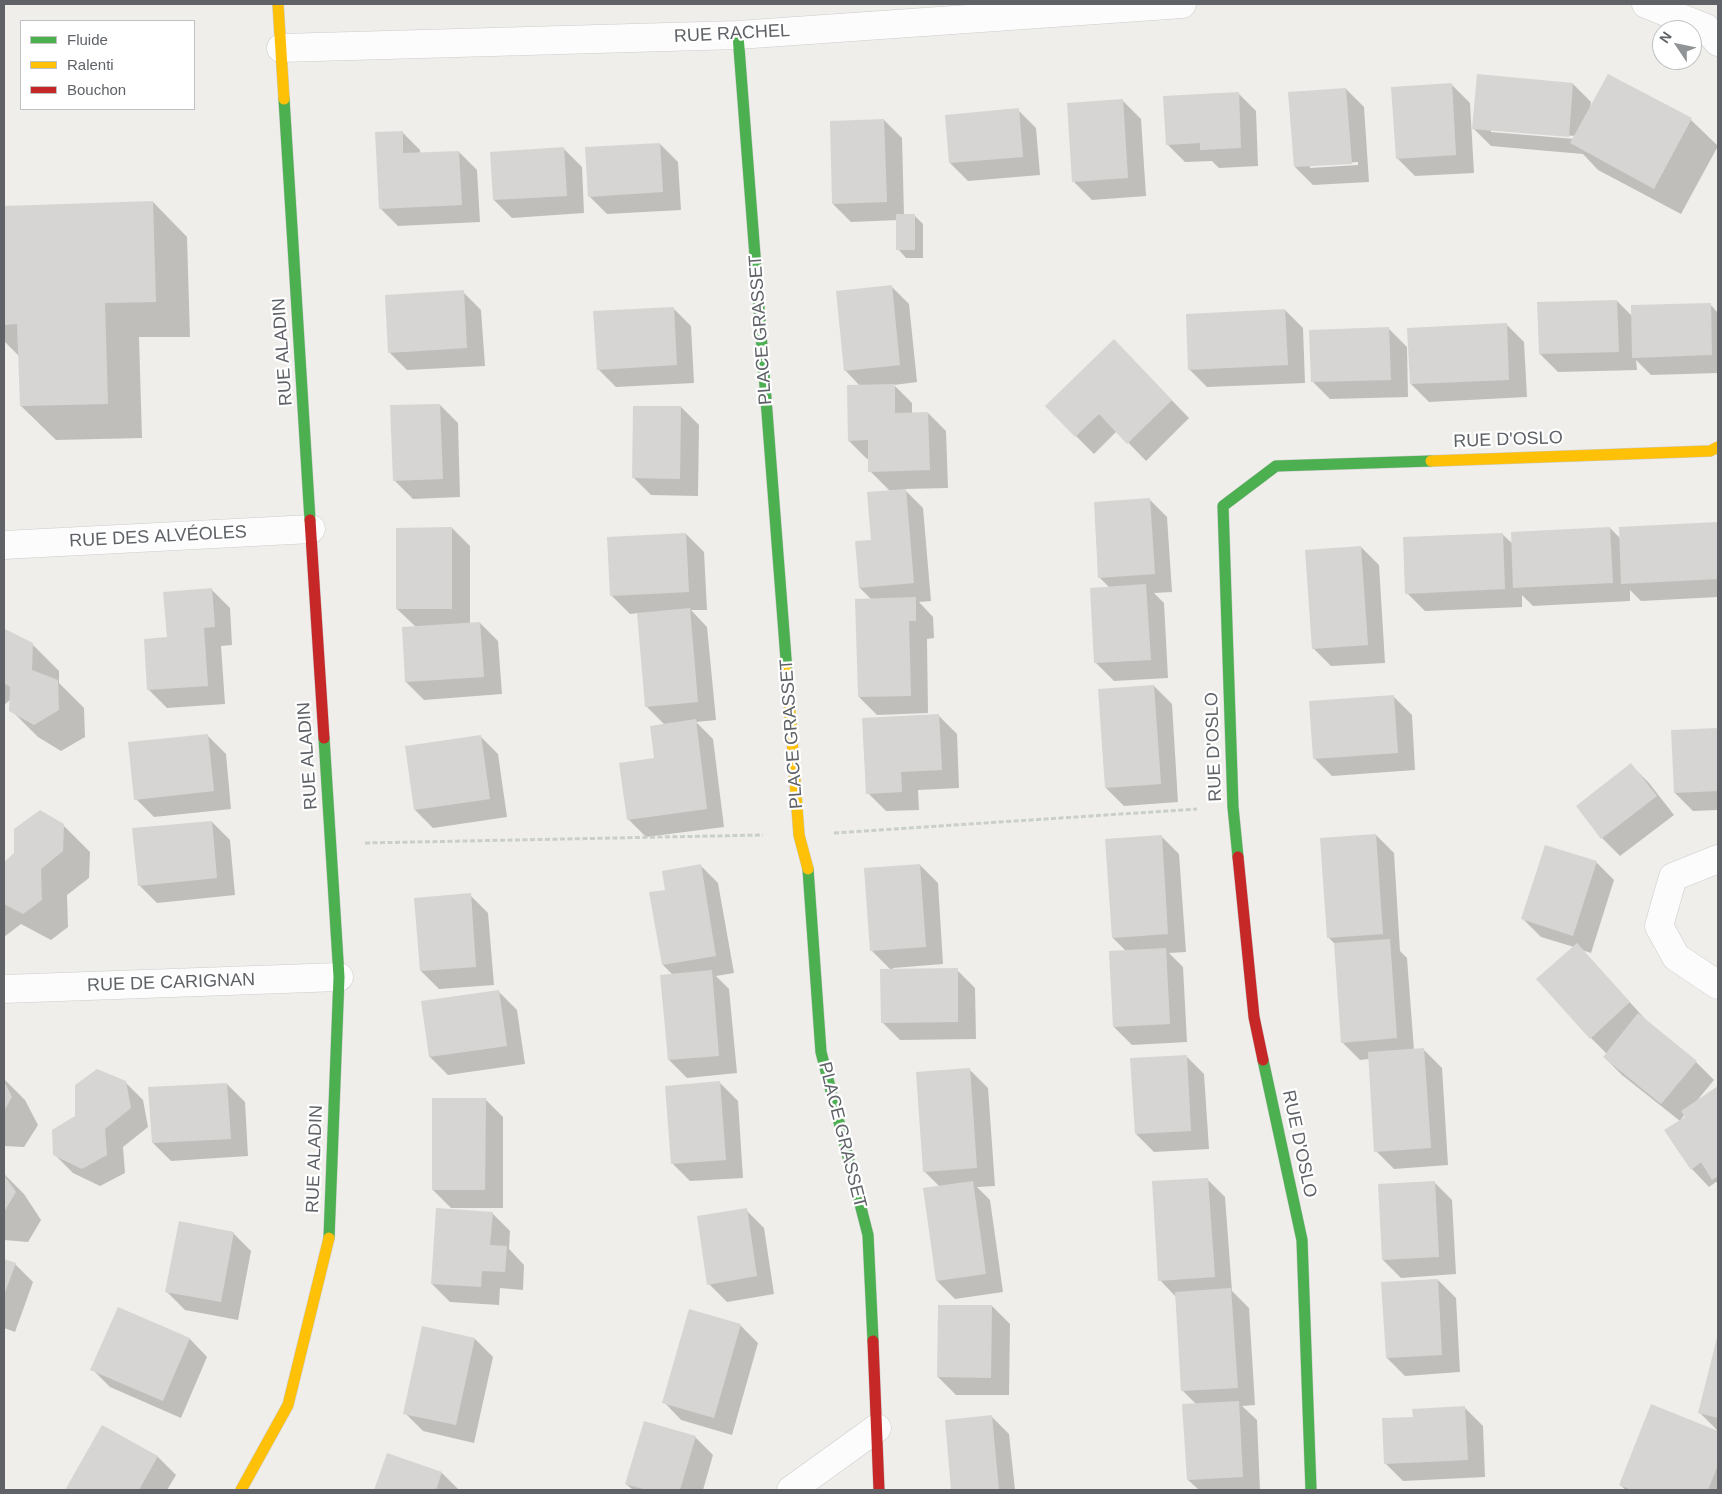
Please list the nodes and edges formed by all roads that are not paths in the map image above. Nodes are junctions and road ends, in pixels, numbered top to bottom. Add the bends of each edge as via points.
1 (278, 4) edge
2 (1182, 4) edge
3 (1646, 4) edge
4 (738, 35) junction
5 (1718, 42) edge
6 (281, 48) junction
7 (1718, 447) edge
8 (311, 529) junction
9 (4, 545) edge
10 (1718, 860) edge
11 (339, 977) junction
12 (1718, 985) edge
13 (4, 989) edge
14 (877, 1428) junction
15 (241, 1490) edge
16 (791, 1490) edge
17 (879, 1490) edge
18 (1311, 1490) edge

1 - 6 street, RUE ALADIN
2 - 4 street, RUE RACHEL
3 - 5 street via 1706,28
4 - 6 street, RUE RACHEL
4 - 14 street, PLACE GRASSET via 800,835 808,866 821,1052 868,1235
6 - 8 street, RUE ALADIN
7 - 18 street, RUE D'OSLO via 1710,451 1276,466 1223,506 1233,807 1254,1017 1302,1240
8 - 9 street, RUE DES ALVÉOLES
8 - 11 street, RUE ALADIN
10 - 12 street via 1672,877 1659,926 1676,957
11 - 13 street, RUE DE CARIGNAN
11 - 15 street, RUE ALADIN via 329,1244 288,1405
14 - 16 street
14 - 17 street, PLACE GRASSET

